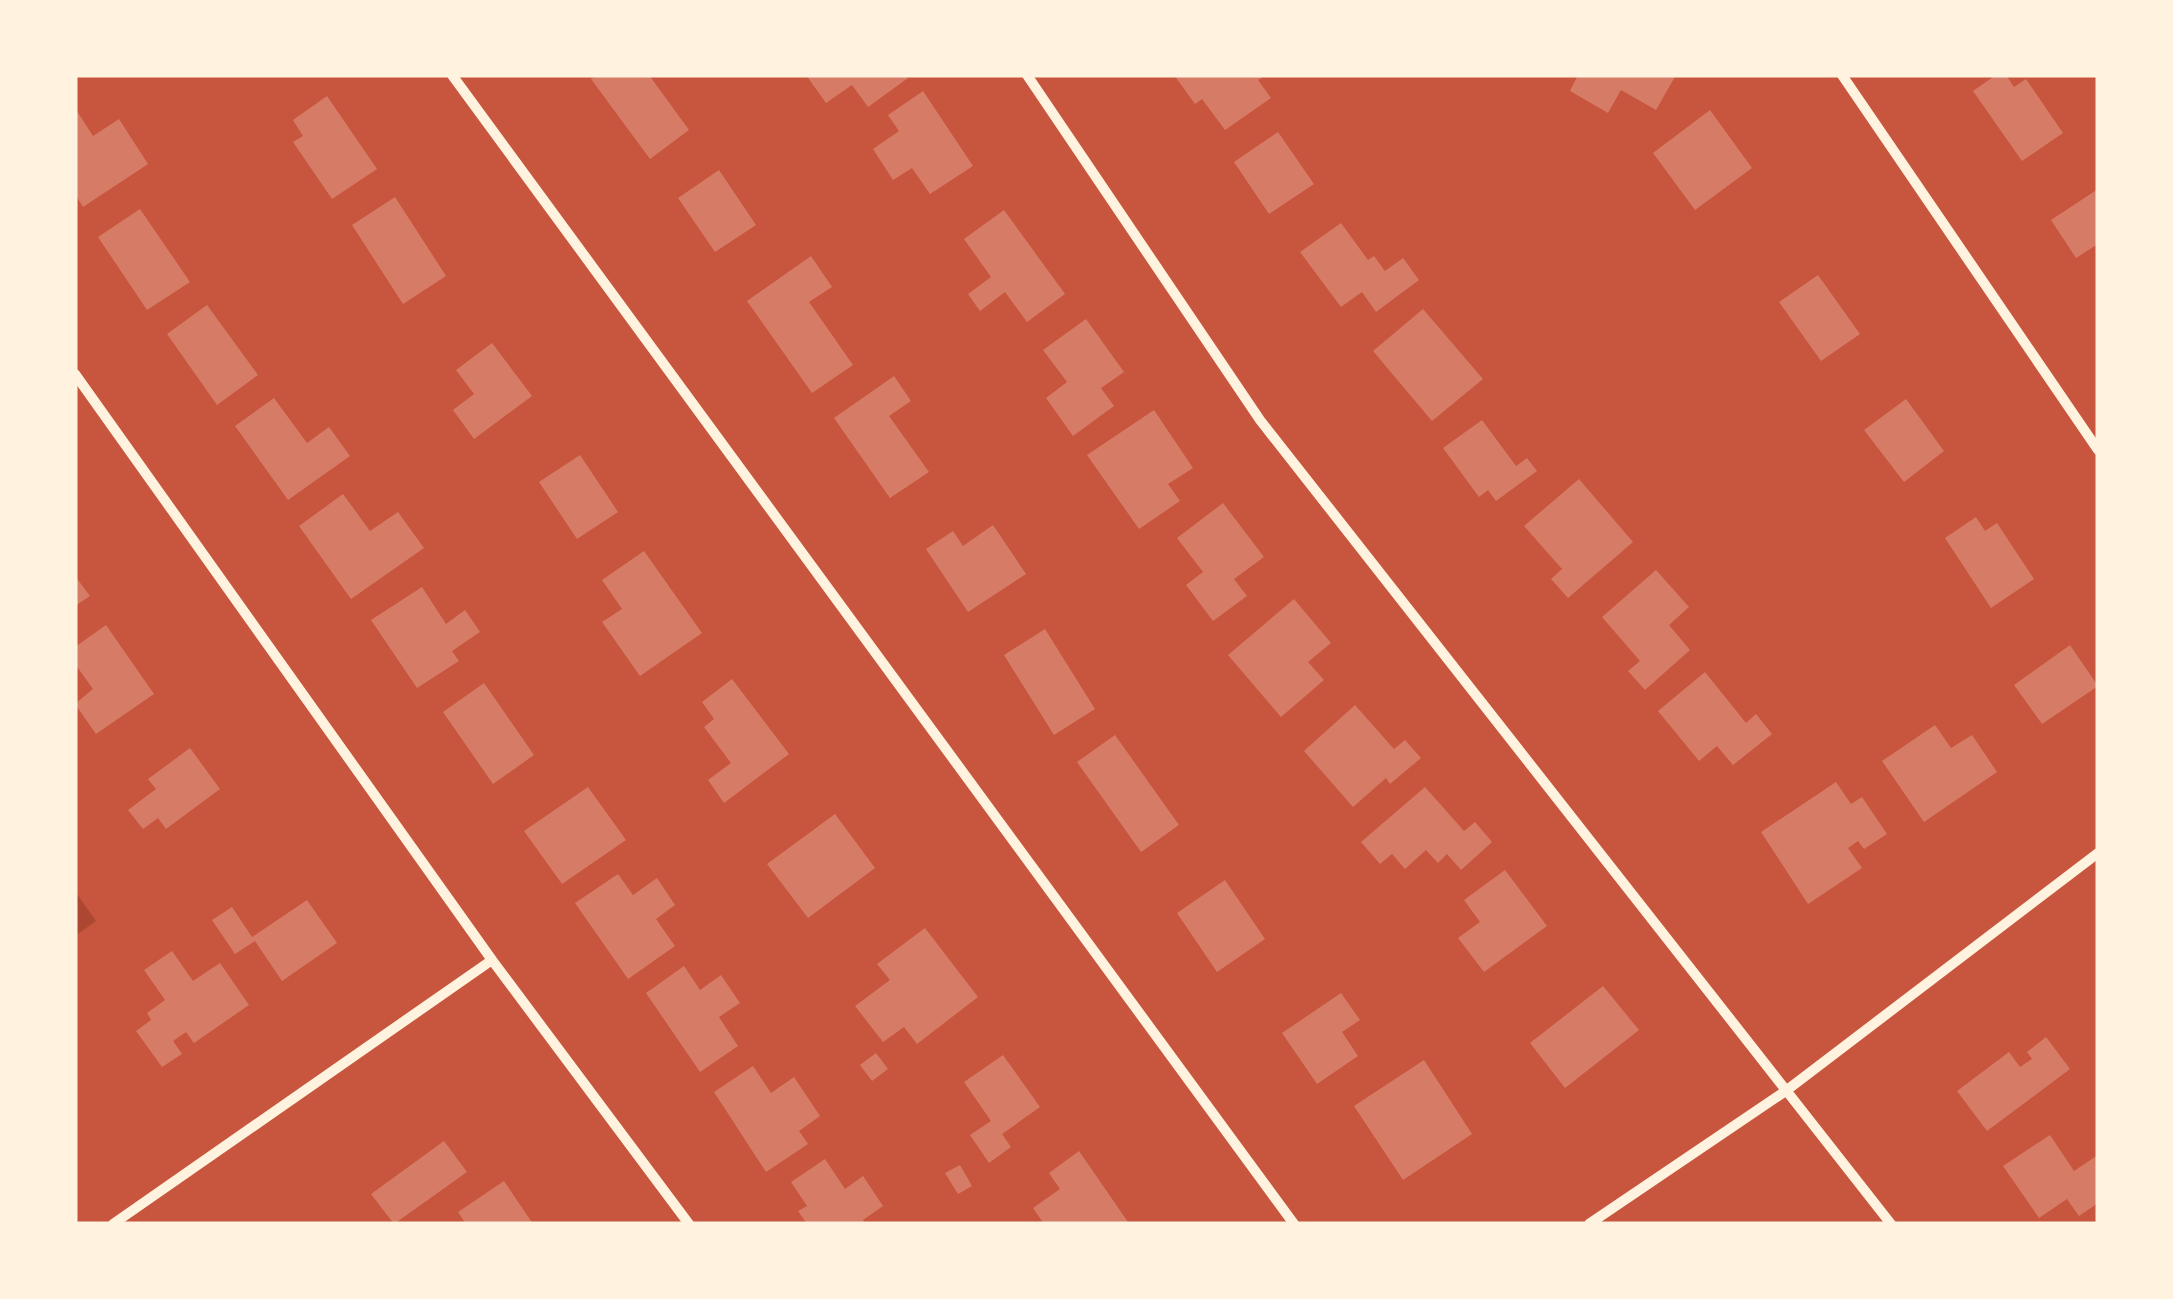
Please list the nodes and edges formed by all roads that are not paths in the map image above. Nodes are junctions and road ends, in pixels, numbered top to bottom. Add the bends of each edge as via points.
1 (452, 75) edge
2 (1027, 75) edge
3 (1842, 75) edge
4 (75, 374) edge
5 (2098, 450) edge
6 (2098, 852) edge
7 (492, 960) junction
8 (1786, 1090) junction
9 (113, 1224) edge
10 (689, 1224) edge
11 (1294, 1224) edge
12 (1588, 1224) edge
13 (1891, 1224) edge

1 - 11 street
2 - 8 street via 1260,420
3 - 5 street
4 - 7 street
6 - 8 street
7 - 9 street
7 - 10 street
8 - 12 street
8 - 13 street

